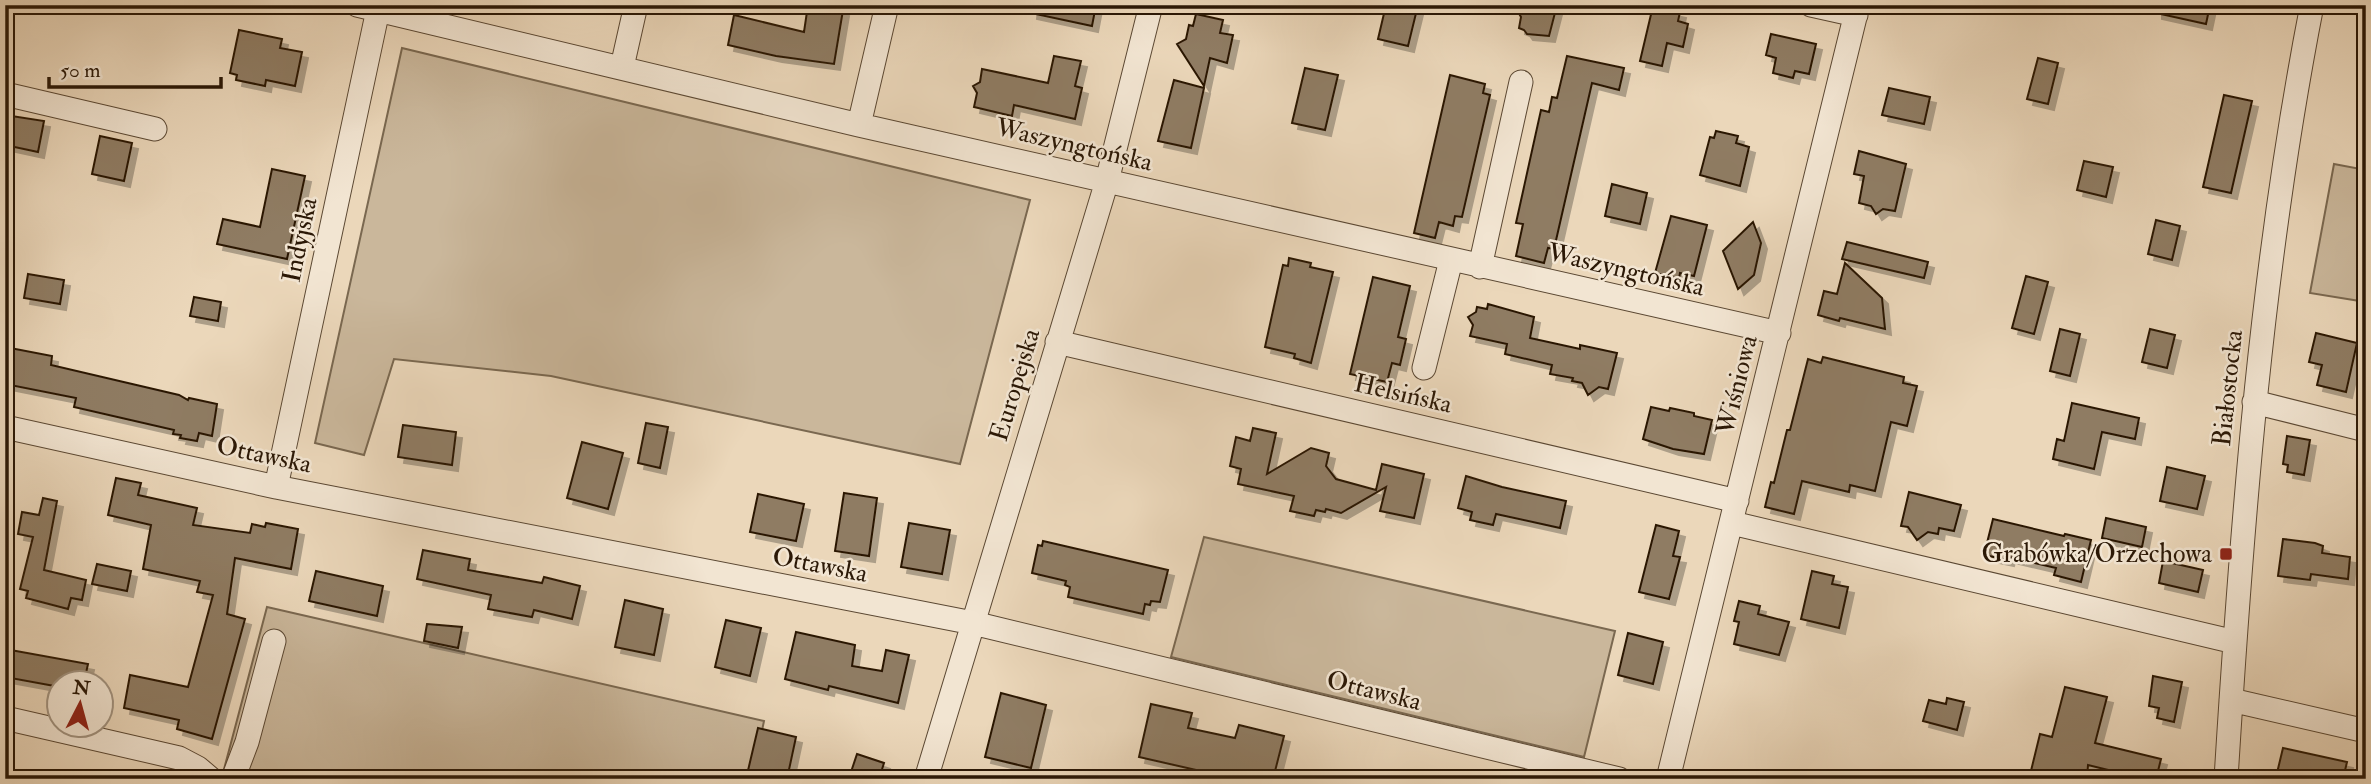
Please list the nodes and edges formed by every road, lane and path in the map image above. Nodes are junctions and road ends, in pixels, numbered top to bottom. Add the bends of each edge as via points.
1 (636, 5) edge
2 (887, 5) edge
3 (1151, 5) edge
4 (1811, 5) edge
5 (2312, 5) edge
6 (372, 7) edge
7 (1857, 10) edge
8 (622, 67) junction
9 (1521, 82) dead end
10 (5, 94) edge
11 (859, 125) junction
12 (155, 129) dead end
13 (1107, 181) junction
14 (1451, 260) junction
15 (1480, 267) junction
16 (1779, 333) junction
17 (1057, 342) junction
18 (1424, 368) dead end
19 (2254, 402) junction
20 (5, 427) edge
21 (2366, 430) edge
22 (276, 487) junction
23 (1734, 512) junction
24 (973, 623) junction
25 (274, 641) dead end
26 (2235, 642) junction
27 (2231, 700) junction
28 (5, 718) edge
29 (2366, 731) edge
30 (211, 779) edge
31 (233, 779) edge
32 (926, 779) edge
33 (1619, 779) edge
34 (1668, 779) edge
35 (2226, 779) edge

1 - 8 street
2 - 11 street
3 - 13 street, Europejska
4 - 7 street
5 - 19 street, Białostocka via 2278,205
6 - 8 street, Waszyngtońska
6 - 22 street, Indyjska
7 - 16 street, Wiśniowa
8 - 11 street, Waszyngtońska
9 - 15 street
10 - 12 street
11 - 13 street, Waszyngtońska
13 - 14 street, Waszyngtońska
13 - 17 street, Europejska
14 - 15 street, Waszyngtońska
14 - 18 street
15 - 16 street, Waszyngtońska
16 - 23 street, Wiśniowa
17 - 23 street, Helsińska
17 - 24 street, Europejska
19 - 21 street
19 - 26 street, Białostocka
20 - 22 street, Ottawska
22 - 24 street, Ottawska
23 - 26 street, Helsińska
23 - 34 street, Wiśniowa
24 - 32 street, Europejska
24 - 33 street, Ottawska
25 - 31 street
26 - 27 street, Białostocka
27 - 29 street
27 - 35 street, Białostocka
28 - 30 street via 179,758

